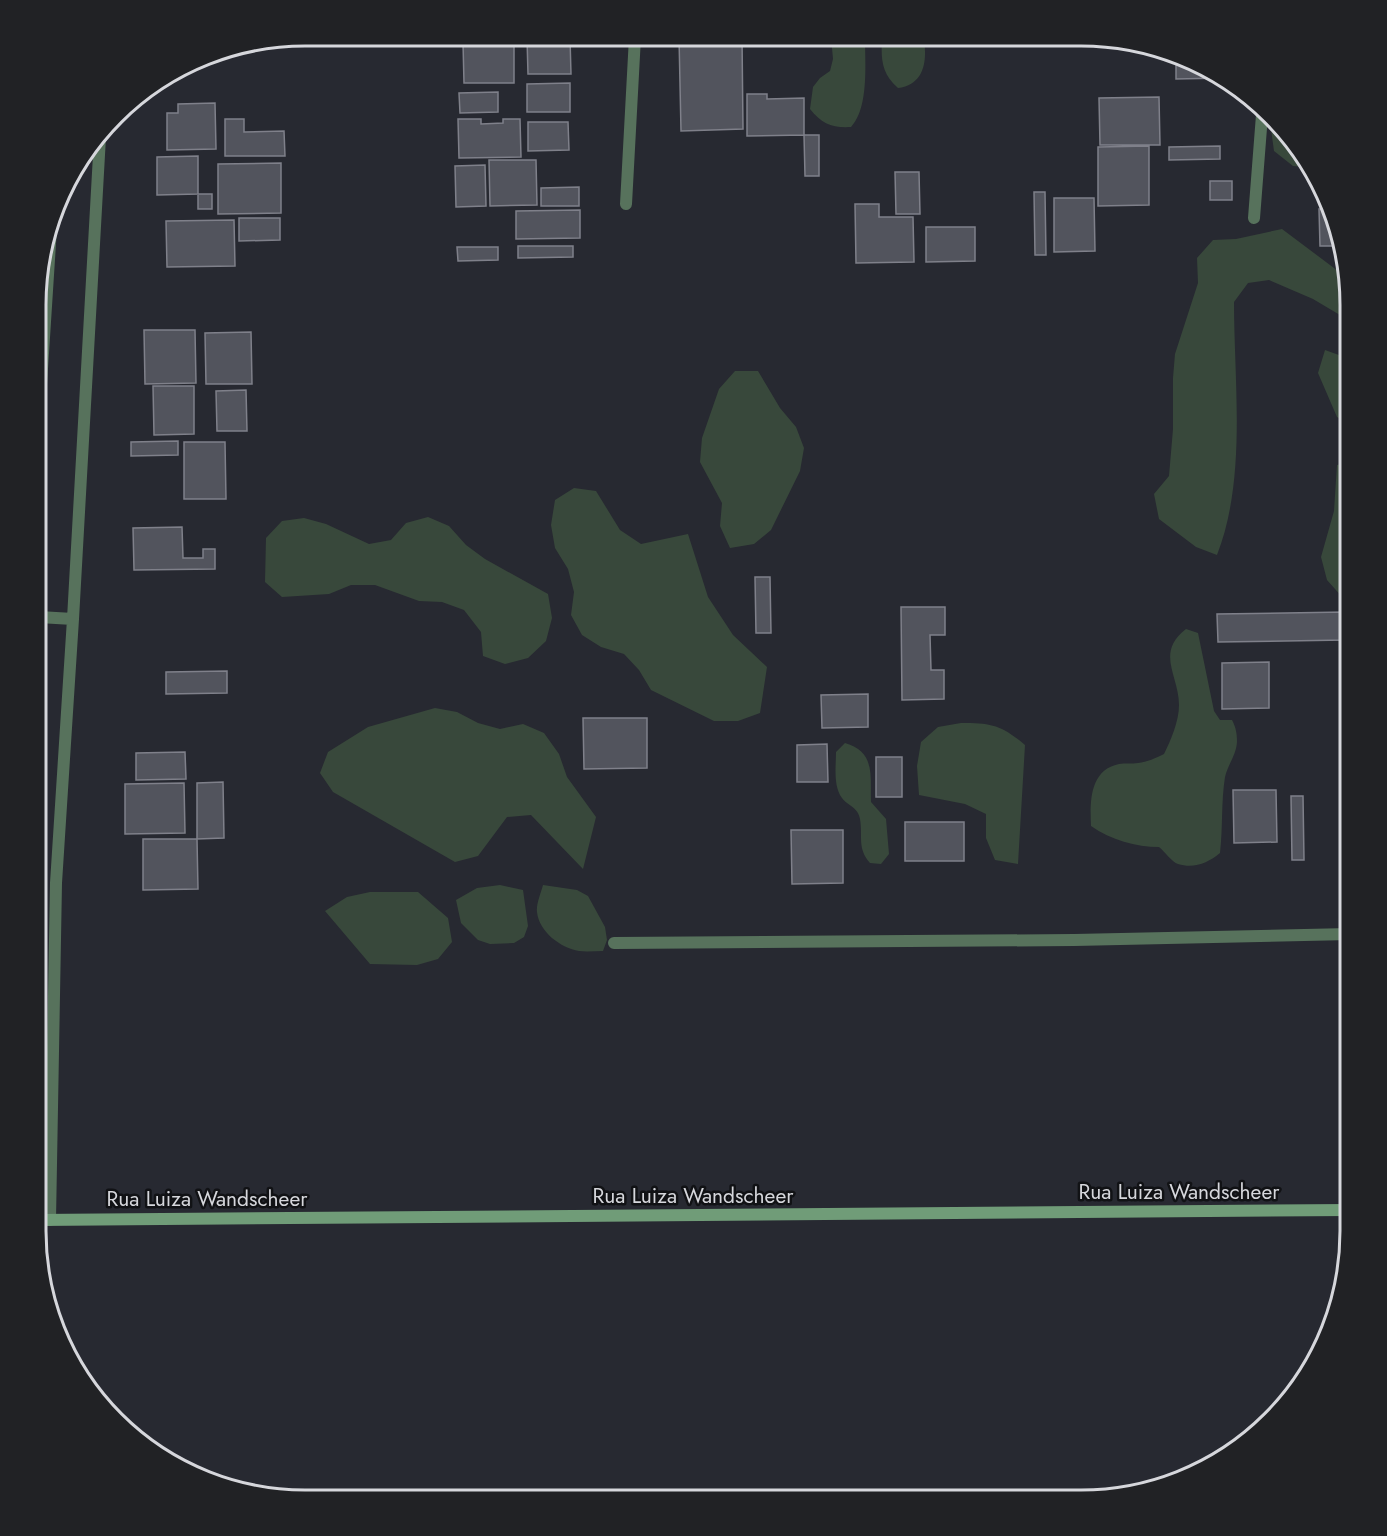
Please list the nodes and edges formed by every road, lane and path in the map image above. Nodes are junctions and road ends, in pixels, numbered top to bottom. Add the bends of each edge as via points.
1 (635, 46) edge
2 (1262, 119) edge
3 (99, 149) edge
4 (626, 204) dead end
5 (1254, 218) dead end
6 (46, 617) edge
7 (73, 619) junction
8 (1340, 934) edge
9 (614, 943) dead end
10 (1340, 1210) edge
11 (46, 1220) edge
12 (50, 1220) junction

1 - 4 street
2 - 5 street
3 - 7 street
6 - 7 street
7 - 12 street via 56,883
8 - 9 street
10 - 12 main road, Rua Luiza Wandscheer
11 - 12 main road, Rua Luiza Wandscheer

